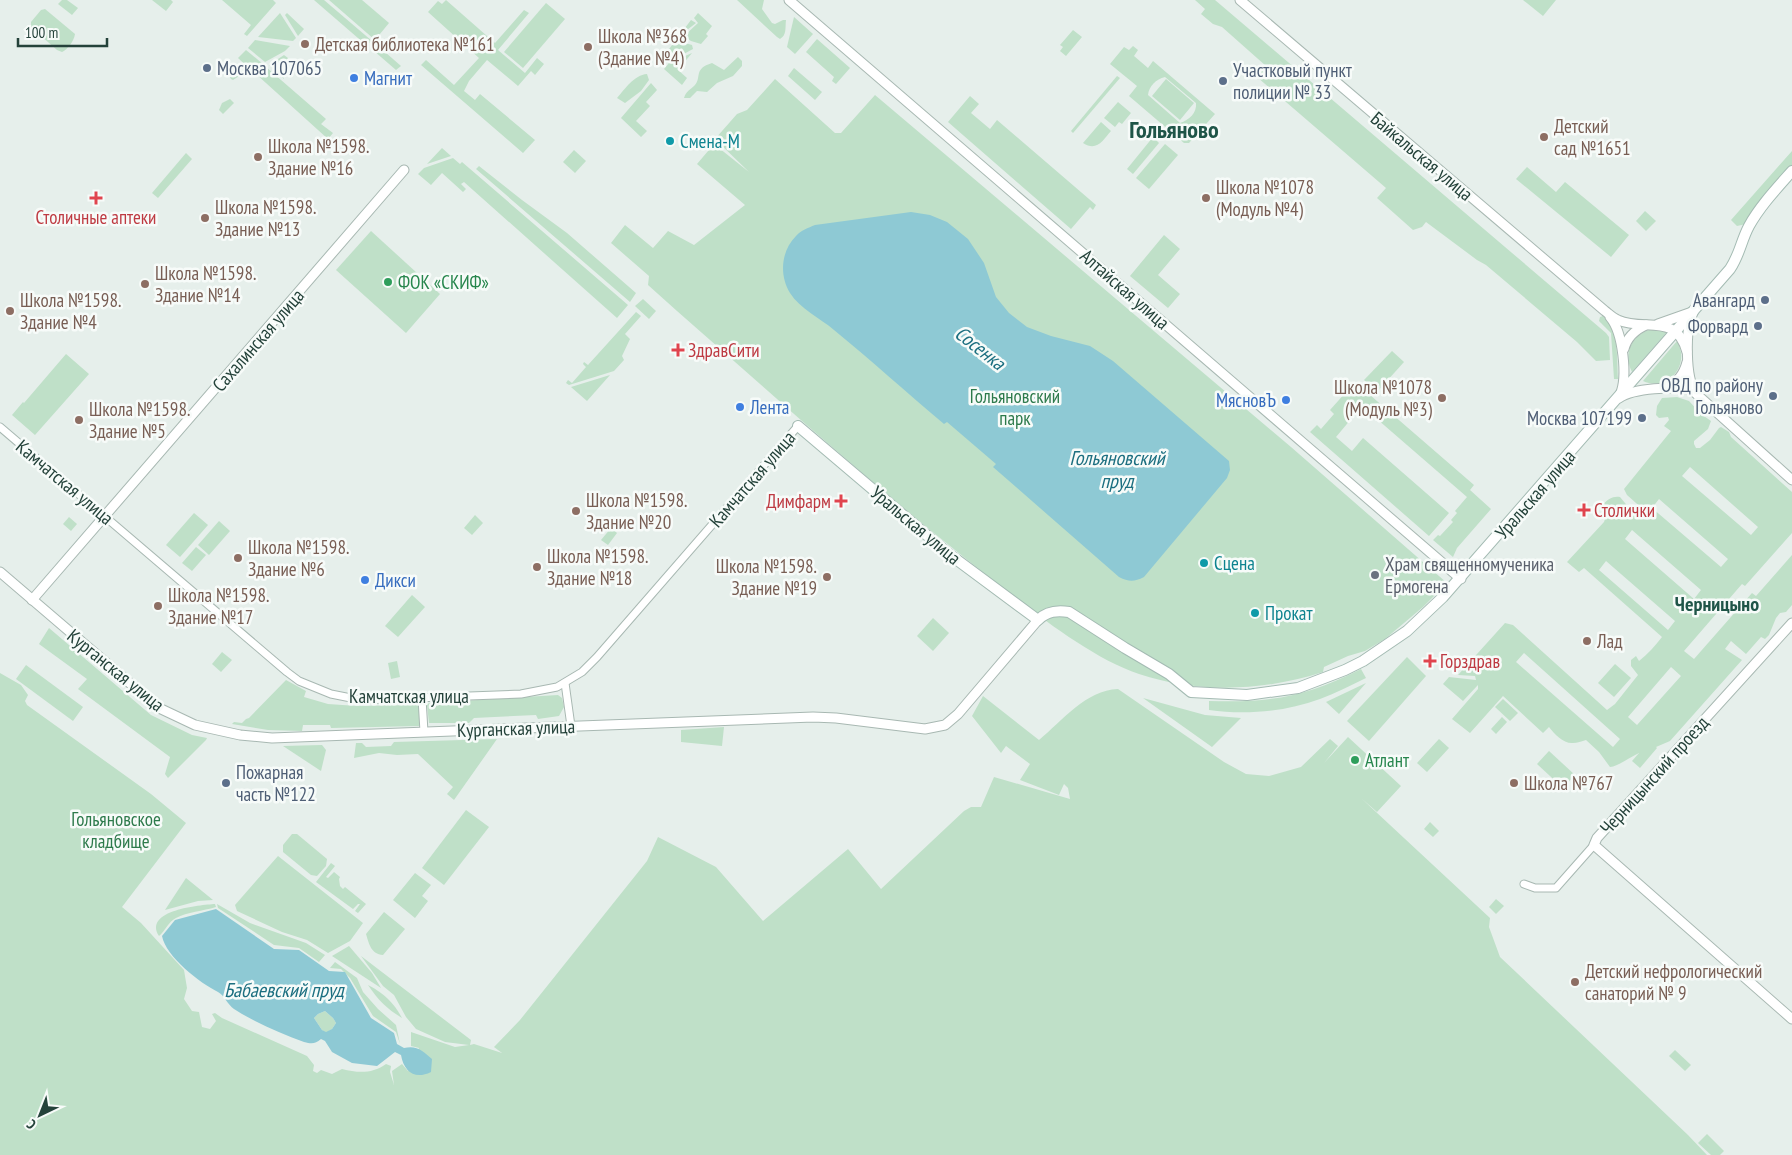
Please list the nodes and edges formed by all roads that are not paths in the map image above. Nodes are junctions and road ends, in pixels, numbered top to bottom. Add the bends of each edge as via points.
1 (789, 0) edge
2 (1240, 0) edge
3 (404, 170) dead end
4 (1792, 171) edge
5 (1696, 308) junction
6 (1605, 311) junction
7 (1656, 324) junction
8 (1676, 332) junction
9 (1688, 354) junction
10 (1623, 355) junction
11 (1634, 381) junction
12 (1660, 389) junction
13 (1696, 393) junction
14 (1619, 398) junction
15 (0, 426) edge
16 (798, 426) joint
17 (1792, 480) edge
18 (106, 516) junction
19 (0, 572) edge
20 (1461, 579) junction
21 (32, 600) junction
22 (1038, 620) junction
23 (1792, 623) edge
24 (565, 683) junction
25 (422, 698) junction
26 (571, 726) junction
27 (424, 732) junction
28 (1594, 845) junction
29 (1524, 884) dead end
30 (1792, 1019) edge

1 - 20 street, Алтайская улица
2 - 6 street, Байкальская улица
3 - 18 street, Сахалинская улица
4 - 5 main road, Уральская улица via 1751,222 1730,269
5 - 7 street via 1688,314
5 - 8 main road, Уральская улица
5 - 9 street via 1689,322
6 - 7 street via 1619,320
6 - 10 street via 1618,329
7 - 8 street
7 - 10 street via 1633,333
8 - 9 street
8 - 11 main road, Уральская улица
9 - 12 street via 1678,380
9 - 13 street via 1691,385
10 - 11 street via 1624,367
10 - 14 street via 1623,387
11 - 12 street via 1641,386
11 - 14 main road, Уральская улица
12 - 13 street via 1687,389
12 - 14 street via 1629,393
13 - 17 street
14 - 20 main road, Уральская улица
15 - 18 street, Камчатская улица
16 - 22 main road, Уральская улица via 949,554
16 - 24 street, Камчатская улица via 597,657
18 - 21 street, Сахалинская улица
18 - 25 street, Камчатская улица via 300,681 332,694 361,700
19 - 21 street, Курганская улица
20 - 22 main road, Уральская улица via 1408,631 1360,662 1298,688 1261,694 1191,692 1069,612 1045,613
21 - 27 street, Курганская улица via 148,700 195,724 240,735 272,738
22 - 26 street, Курганская улица via 958,714 939,728 916,729 814,717
23 - 28 street, Черницынский проезд via 1596,838
24 - 25 street, Камчатская улица via 520,694
24 - 26 street
25 - 27 street
26 - 27 street, Курганская улица
28 - 29 street via 1556,888 1535,888
28 - 30 street, Черницынский проезд

